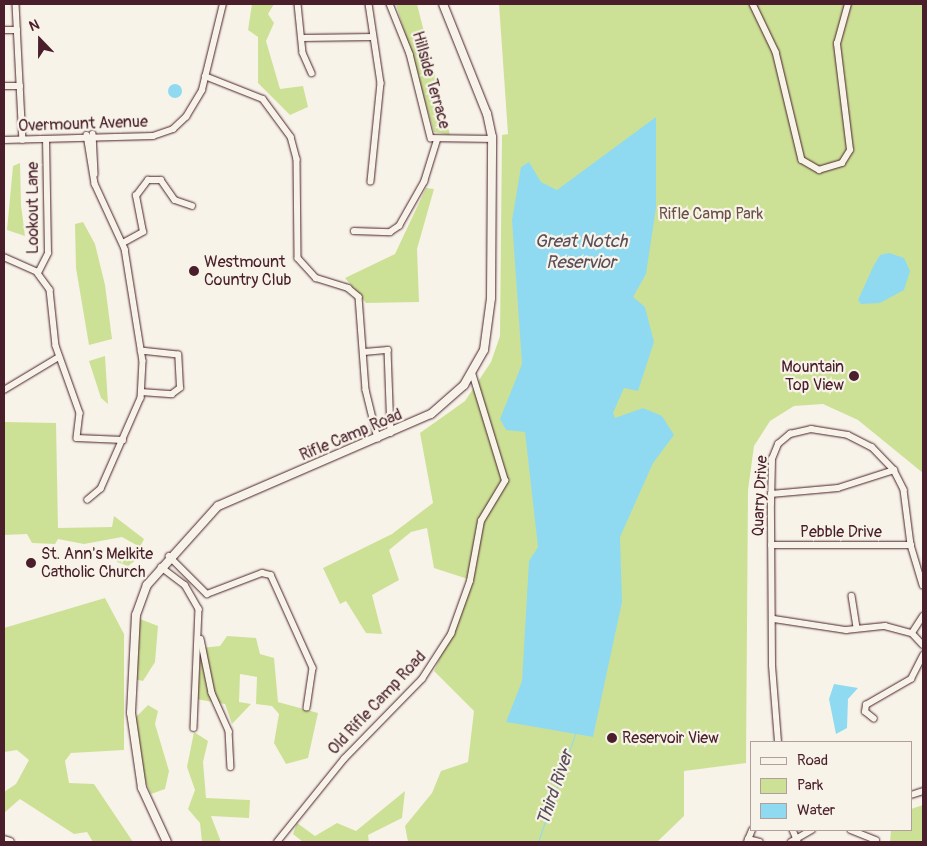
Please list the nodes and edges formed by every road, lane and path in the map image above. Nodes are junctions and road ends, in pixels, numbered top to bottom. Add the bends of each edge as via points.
1 (16, 4) edge
2 (223, 4) edge
3 (298, 4) edge
4 (369, 4) edge
5 (390, 4) edge
6 (443, 4) edge
7 (753, 4) edge
8 (848, 4) edge
9 (4, 30) edge
10 (18, 30) junction
11 (373, 37) junction
12 (302, 38) junction
13 (312, 74) dead end
14 (206, 76) junction
15 (4, 86) edge
16 (20, 86) junction
17 (90, 134) junction
18 (492, 139) junction
19 (4, 140) edge
20 (22, 140) junction
21 (46, 140) junction
22 (437, 140) junction
23 (370, 181) dead end
24 (192, 206) dead end
25 (354, 231) dead end
26 (123, 243) junction
27 (4, 257) edge
28 (38, 273) junction
29 (141, 351) junction
30 (364, 352) junction
31 (60, 357) junction
32 (472, 373) junction
33 (4, 390) edge
34 (141, 392) junction
35 (391, 433) junction
36 (378, 439) junction
37 (123, 440) junction
38 (894, 470) junction
39 (772, 494) junction
40 (88, 500) dead end
41 (771, 545) junction
42 (911, 545) junction
43 (169, 556) junction
44 (161, 567) junction
45 (189, 579) junction
46 (185, 585) junction
47 (923, 585) edge
48 (852, 596) dead end
49 (923, 616) edge
50 (774, 619) junction
51 (857, 628) junction
52 (912, 633) junction
53 (200, 637) junction
54 (923, 645) edge
55 (923, 655) edge
56 (307, 708) dead end
57 (874, 719) dead end
58 (194, 728) dead end
59 (778, 741) edge
60 (231, 767) dead end
61 (811, 831) edge
62 (854, 831) edge
63 (4, 840) edge
64 (748, 840) edge
65 (876, 840) dead end
66 (796, 841) edge
67 (10, 842) edge
68 (167, 842) edge
69 (277, 842) edge
70 (760, 842) edge

1 - 10 street
2 - 14 street, Overmount Avenue
3 - 12 street
4 - 11 street
5 - 22 street, Hillside Terrace via 410,54 429,134
6 - 18 street, Rifle Camp Road via 487,114
7 - 8 street via 776,52 802,160 819,170 842,164 850,150 837,44
9 - 10 street
10 - 16 street
11 - 12 street
11 - 23 street via 381,96
12 - 13 street
14 - 17 street, Overmount Avenue via 186,118 167,132
14 - 30 street via 258,97 279,115 294,143 298,258 316,278 358,294
15 - 16 street
16 - 20 street
17 - 21 street, Overmount Avenue
17 - 26 street via 95,184
18 - 22 street, Hillside Terrace
18 - 32 street, Rifle Camp Road via 490,322
19 - 20 street, Overmount Avenue
20 - 21 street, Overmount Avenue
21 - 28 street, Lookout Lane via 48,253
22 - 25 street via 424,182 400,226 390,232
24 - 26 street via 175,200 161,180 148,180 136,196 143,232
26 - 29 street
27 - 28 street
28 - 31 street via 50,290
29 - 34 street
29 - 34 street via 178,355 180,388 172,394
30 - 35 street via 388,350
30 - 36 street via 367,400
31 - 33 street
31 - 37 street via 77,400 78,438
32 - 35 street, Rifle Camp Road via 446,404
32 - 69 street, Old Rifle Camp Road via 505,481 481,521 470,581 450,634 427,673 340,764
34 - 37 street
35 - 36 street, Rifle Camp Road
36 - 43 street, Rifle Camp Road via 228,501 200,522
37 - 40 street via 101,490
38 - 39 street via 838,488
38 - 39 street, Quarry Drive via 872,447 856,439 811,429 790,434 778,444 772,459
38 - 42 street, Quarry Drive via 904,490
39 - 41 street, Quarry Drive
41 - 42 street, Pebble Drive
41 - 50 street, Quarry Drive
42 - 47 street, Quarry Drive
43 - 44 street, Rifle Camp Road
43 - 45 street
44 - 46 street
44 - 68 street, Rifle Camp Road via 144,590 137,610 131,713 142,788
45 - 46 street
45 - 56 street via 207,594 262,573 271,575 313,668
46 - 53 street via 199,609
48 - 51 street
49 - 52 street
50 - 51 street
50 - 59 street, Quarry Drive via 772,665
51 - 52 street via 885,626
52 - 54 street
53 - 58 street
53 - 60 street via 212,692 229,731
55 - 57 street via 911,679 866,705 865,712
61 - 66 street
62 - 65 street
63 - 67 street
64 - 70 street

